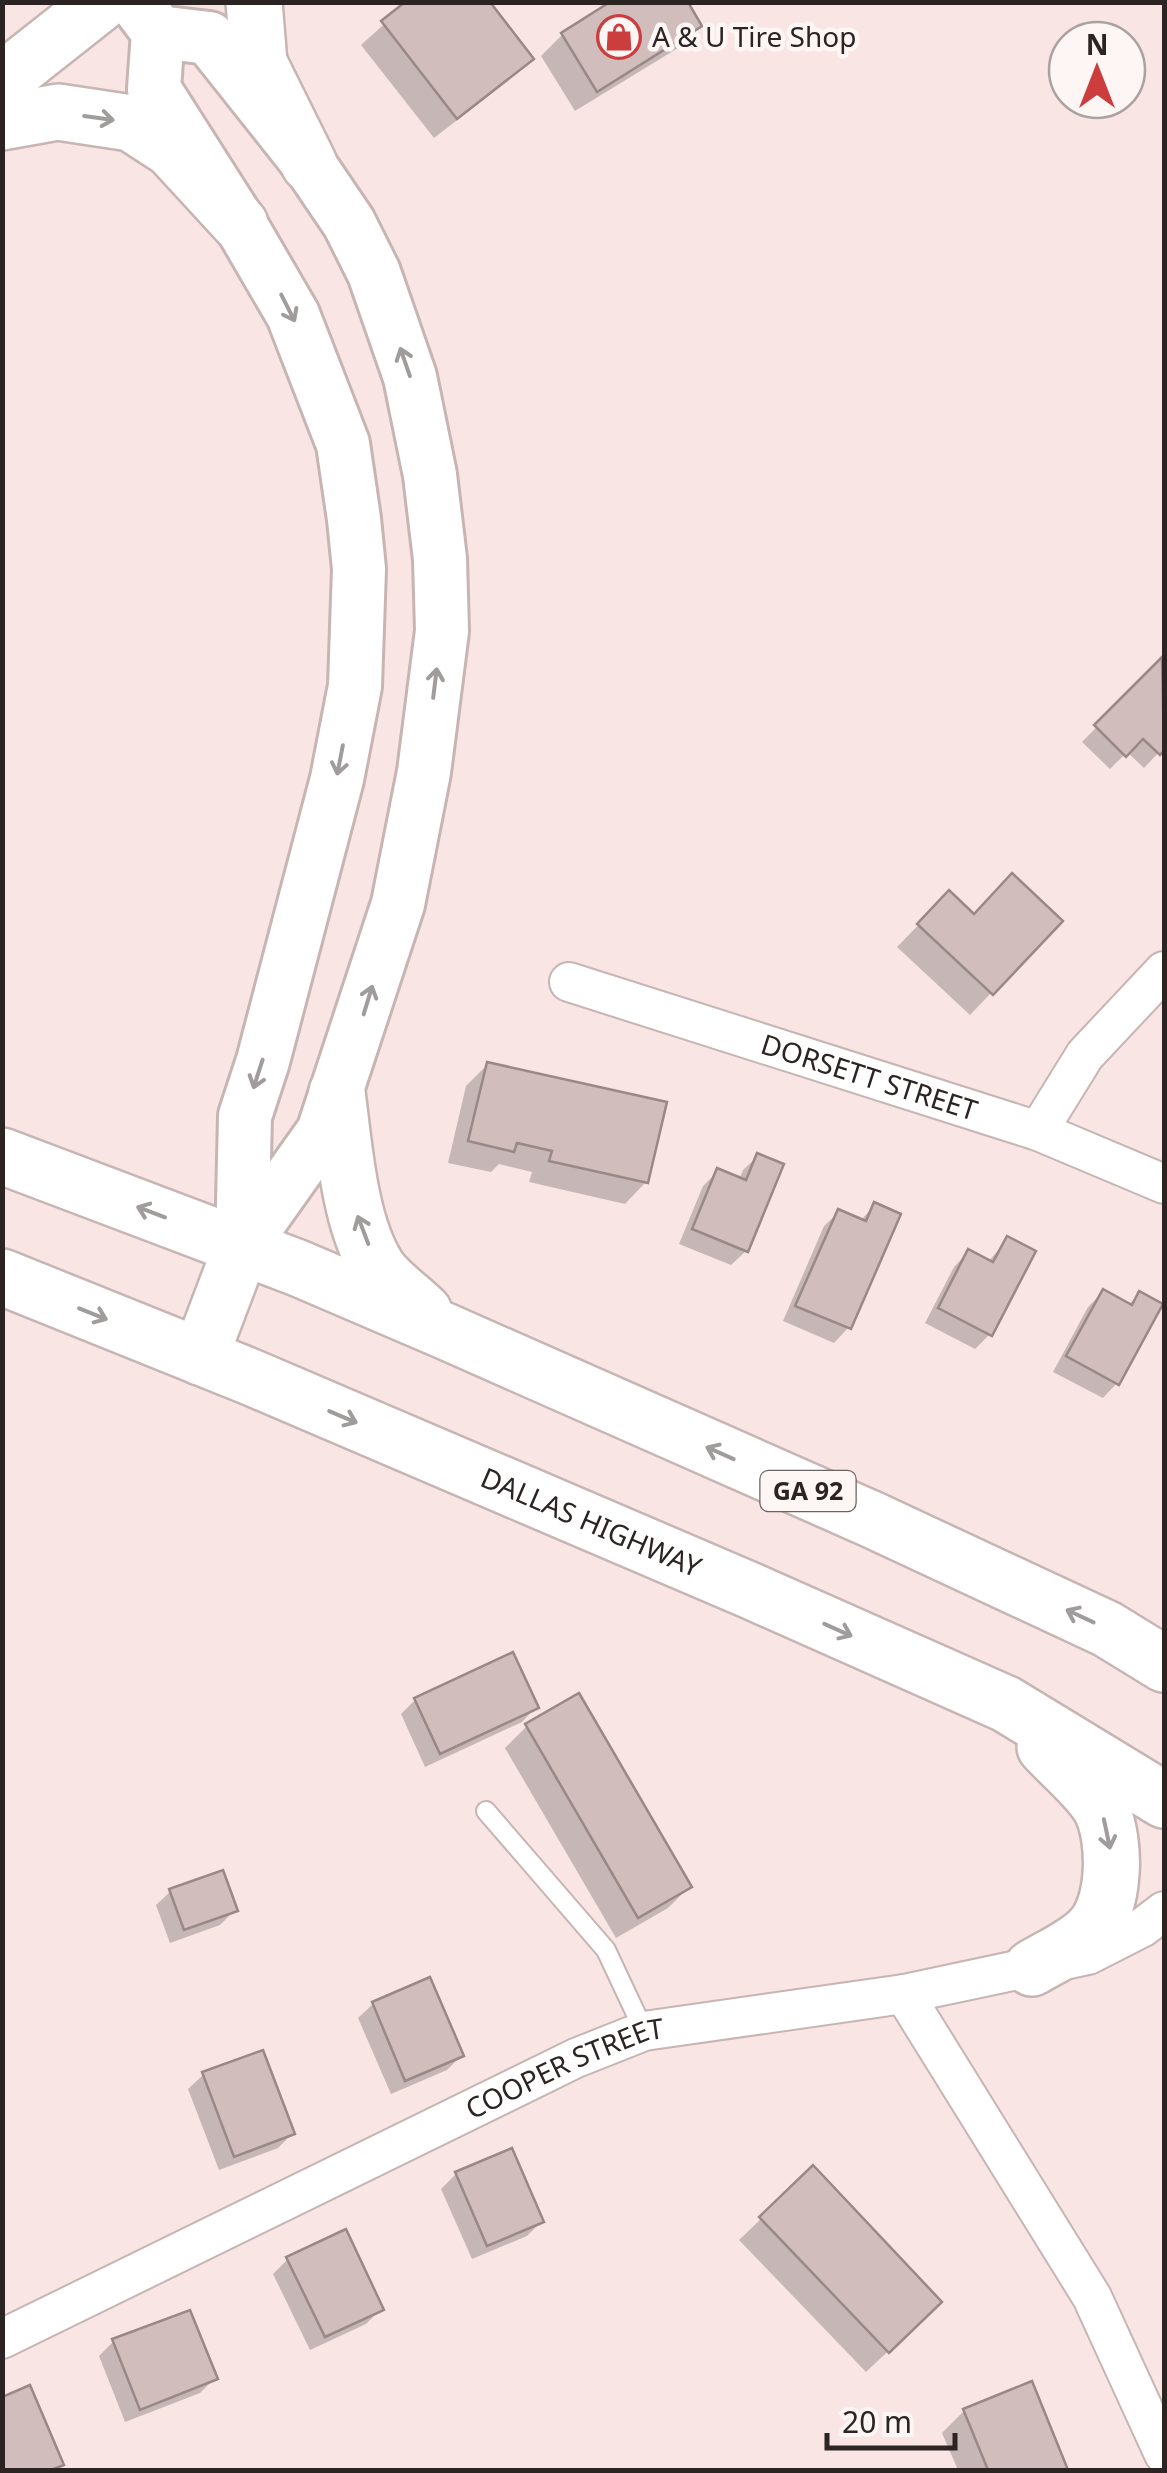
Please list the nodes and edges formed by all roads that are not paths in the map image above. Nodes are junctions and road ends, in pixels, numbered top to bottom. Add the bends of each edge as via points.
1 (102, 2) edge
2 (254, 2) edge
3 (147, 17) edge
4 (2, 81) edge
5 (2, 122) edge
6 (309, 164) junction
7 (240, 224) junction
8 (1164, 971) edge
9 (569, 982) dead end
10 (337, 1092) junction
11 (1038, 1131) junction
12 (2, 1156) edge
13 (1164, 1184) edge
14 (242, 1246) junction
15 (2, 1277) edge
16 (444, 1331) junction
17 (200, 1357) junction
18 (1164, 1664) edge
19 (1006, 1704) junction
20 (1164, 1800) edge
21 (486, 1811) dead end
22 (1164, 1910) edge
23 (1032, 1968) junction
24 (904, 1994) junction
25 (644, 2030) junction
26 (2, 2340) edge
27 (1164, 2454) edge

1 - 4 main road
2 - 6 main road via 259,63
3 - 6 main road via 209,38
3 - 7 main road via 154,89
5 -> 7 main road via 58,112 131,123 171,149
10 -> 6 main road via 398,904 424,772 442,631 440,560 410,377 374,273
7 -> 14 main road via 293,314 342,444 358,569 355,686 337,780 245,1116
8 - 11 street via 1085,1055
9 - 11 street, DORSETT STREET
10 - 14 main road via 323,1132
16 -> 10 main road via 379,1269 352,1201
11 - 13 street, DORSETT STREET
14 -> 12 main road, GA 92
14 - 16 main road, GA 92
14 - 17 main road
15 -> 17 main road, DALLAS HIGHWAY
18 -> 16 main road, GA 92 via 1107,1629 873,1520
17 -> 19 main road, DALLAS HIGHWAY
19 - 20 main road, DALLAS HIGHWAY
19 -> 23 main road via 1101,1809 1111,1846 1111,1880 1092,1930
21 - 25 lane via 606,1950
22 - 23 street, COOPER STREET via 1088,1955
23 - 24 street, COOPER STREET
24 - 25 street, COOPER STREET
24 - 27 street via 1092,2298
25 - 26 street, COOPER STREET

